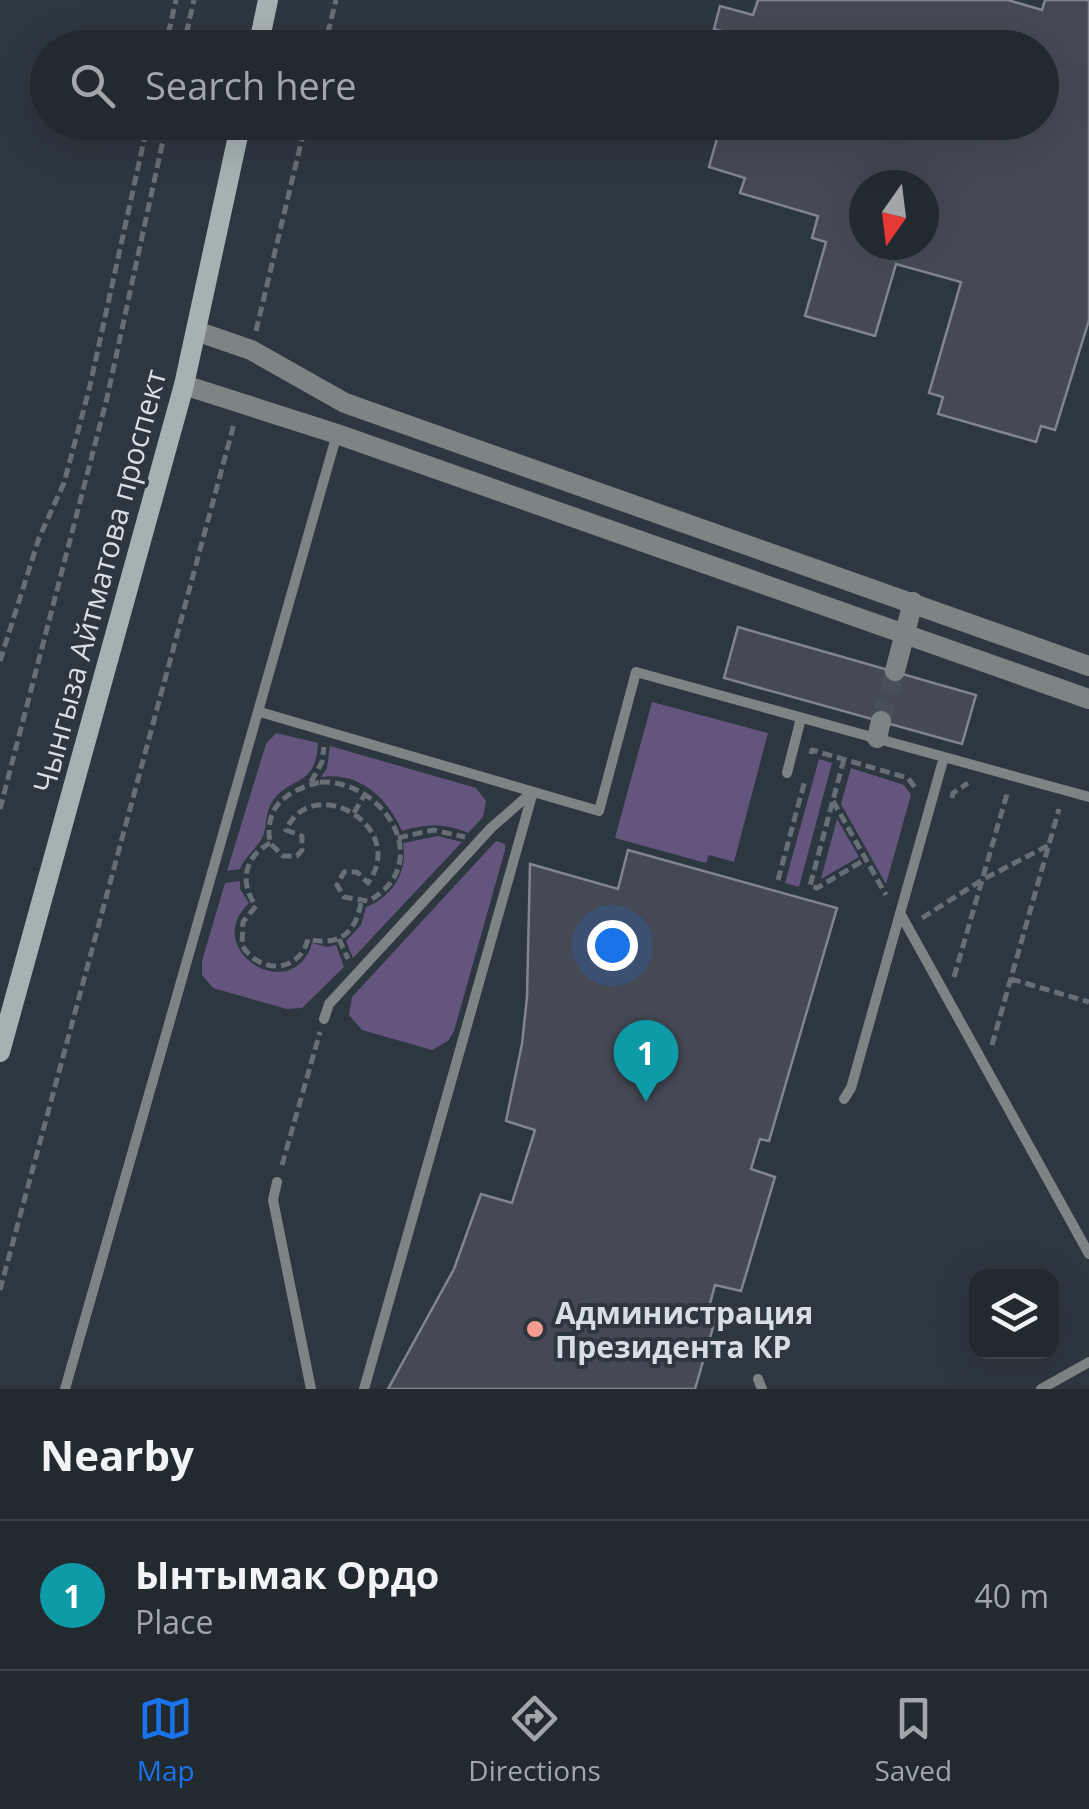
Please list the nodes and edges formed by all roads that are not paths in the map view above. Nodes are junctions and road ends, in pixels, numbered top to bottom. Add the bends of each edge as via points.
1 (268, 0) edge
2 (262, 30) edge
3 (237, 140) edge
4 (196, 331) junction
5 (184, 384) junction
6 (346, 403) junction
7 (338, 434) junction
8 (913, 602) junction
9 (905, 632) junction
10 (1089, 666) edge
11 (895, 671) tunnel mouth
12 (1089, 699) edge
13 (260, 712) junction
14 (801, 718) junction
15 (944, 757) junction
16 (786, 773) dead end
17 (533, 792) junction
18 (1089, 797) edge
19 (900, 914) junction
20 (324, 1019) road end
21 (0, 1052) edge
22 (844, 1099) dead end
23 (278, 1182) road end
24 (1089, 1254) edge
25 (1089, 1362) edge
26 (65, 1389) edge
27 (311, 1389) edge
28 (364, 1389) edge
29 (1041, 1389) edge

1 - 2 main road
3 - 4 main road, Чынгыза Айтматова проспект
4 - 5 main road, Чынгыза Айтматова проспект
4 - 6 street via 251,350
5 - 7 street
5 - 21 main road, Чынгыза Айтматова проспект
6 - 7 street
6 - 8 street
7 - 9 street
7 - 13 lane
8 - 9 street
8 - 10 street
9 - 11 street
9 - 12 street
13 - 17 lane
13 - 26 lane
14 - 15 lane via 879,730
14 - 16 lane
14 - 17 lane via 636,672 599,811
15 - 18 lane
15 - 19 lane
17 - 20 lane via 328,1004
17 - 28 lane
19 - 22 lane
19 - 24 lane
23 - 27 lane via 273,1200
25 - 29 lane

